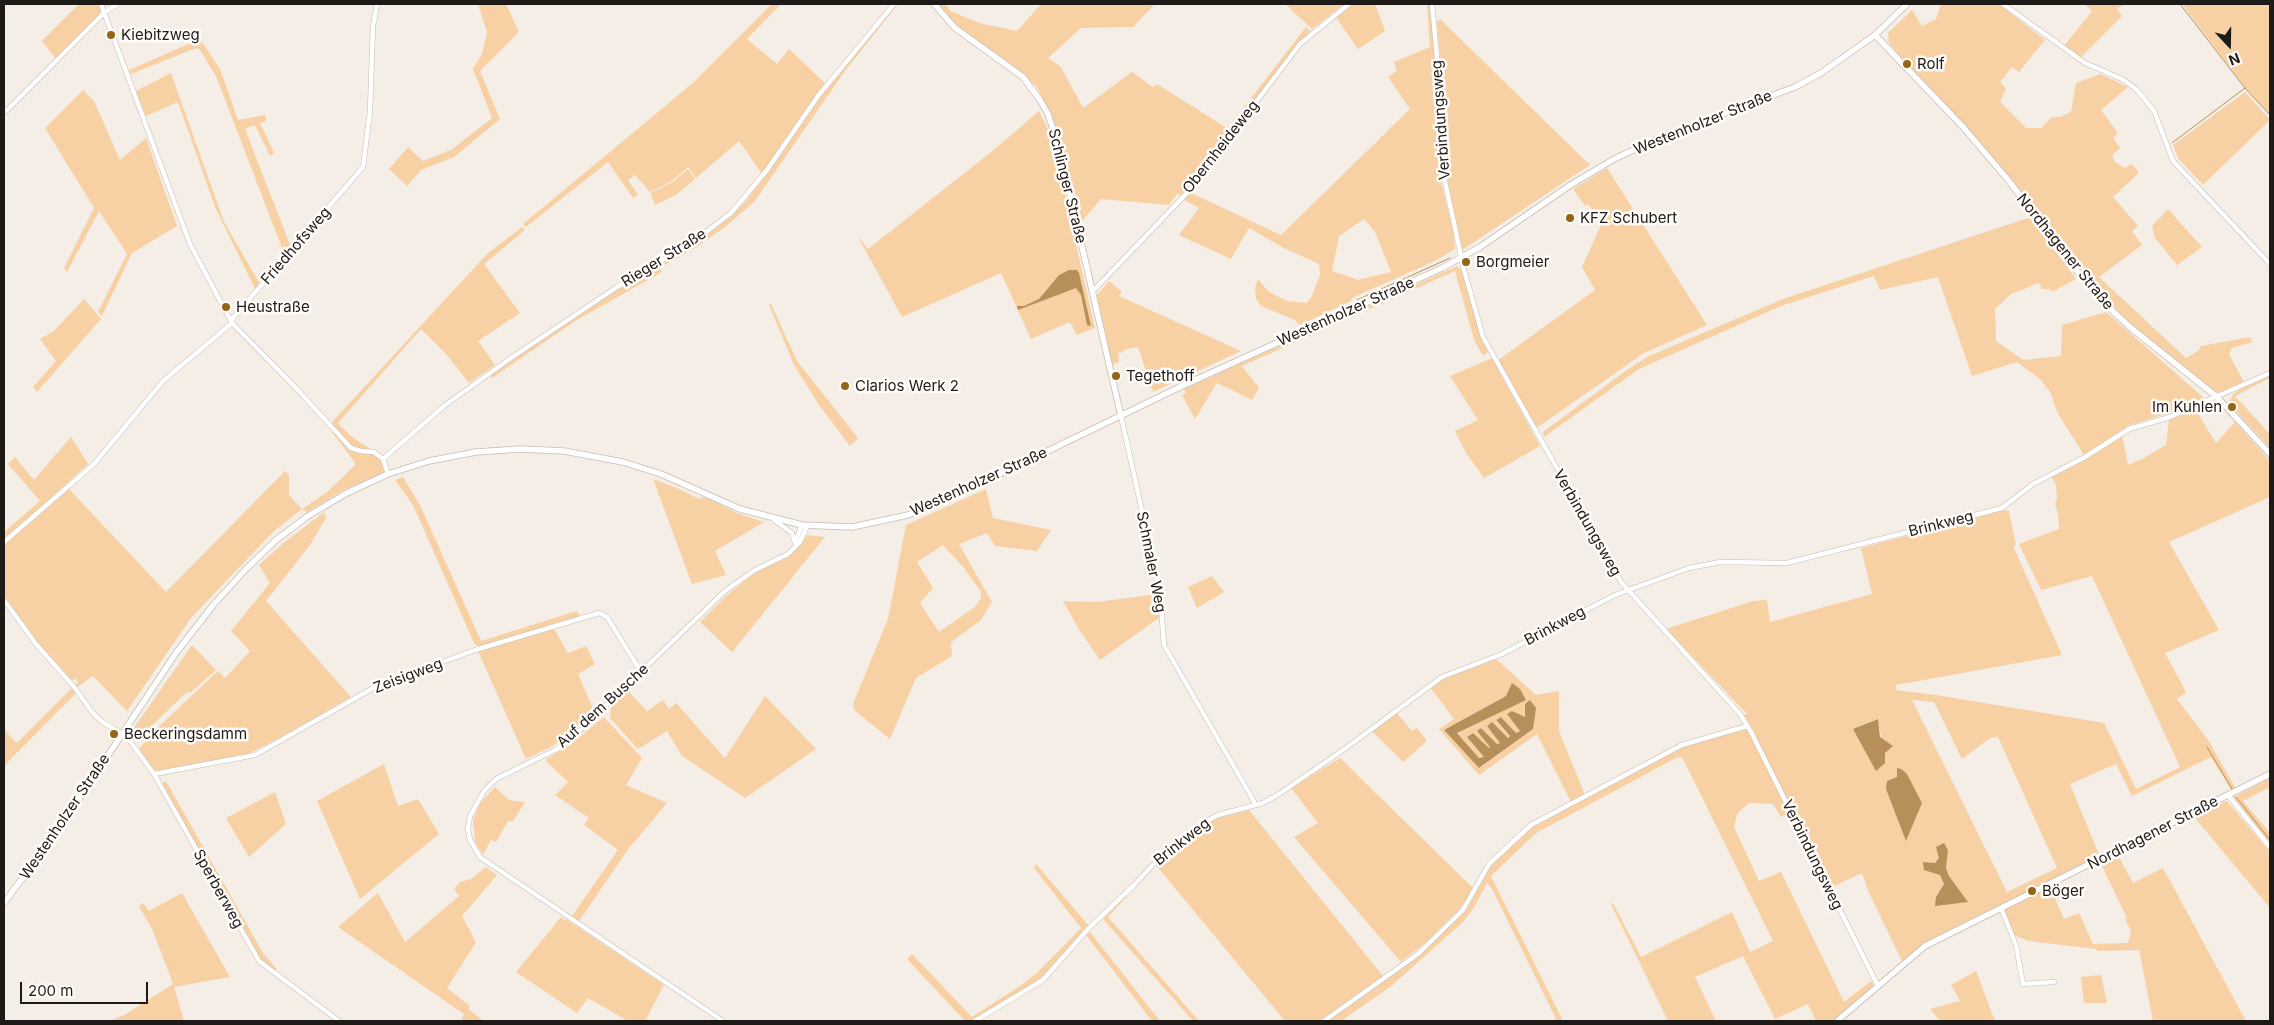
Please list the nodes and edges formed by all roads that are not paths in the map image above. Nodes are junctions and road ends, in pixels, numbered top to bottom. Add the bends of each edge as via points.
1 (101, 4) edge
2 (118, 4) edge
3 (377, 4) edge
4 (894, 4) edge
5 (934, 4) edge
6 (1349, 4) edge
7 (1432, 4) edge
8 (1908, 4) edge
9 (2003, 4) edge
10 (105, 12) junction
11 (1875, 35) junction
12 (4, 113) edge
13 (1461, 258) junction
14 (2270, 264) edge
15 (1092, 292) junction
16 (232, 323) junction
17 (2270, 373) edge
18 (2217, 397) junction
19 (1121, 416) junction
20 (2270, 454) edge
21 (383, 459) junction
22 (388, 474) junction
23 (773, 519) junction
24 (805, 526) junction
25 (4, 542) edge
26 (794, 546) junction
27 (1626, 590) junction
28 (4, 600) edge
29 (642, 672) junction
30 (1747, 726) junction
31 (121, 734) junction
32 (154, 774) junction
33 (2270, 774) edge
34 (2228, 795) junction
35 (1256, 805) junction
36 (2270, 847) edge
37 (4, 903) edge
38 (2001, 908) junction
39 (2054, 982) dead end
40 (1878, 986) junction
41 (339, 1021) edge
42 (723, 1021) edge
43 (975, 1021) edge
44 (1324, 1021) edge
45 (1837, 1021) edge

1 - 10 street
2 - 10 street
3 - 16 street, Friedhofsweg via 363,167
4 - 21 street, Rieger Straße via 818,96 767,170 731,214 694,242 617,287 511,358 444,406
5 - 15 main road, Schlinger Straße via 955,28 1023,77 1040,100 1055,130
6 - 15 street, Obernheideweg via 1300,44 1186,193
7 - 13 street, Verbindungsweg via 1444,134 1443,172
8 - 11 main road, Westenholzer Straße
9 - 14 street via 2085,63 2124,80 2137,90 2154,111 2174,161
10 - 12 street
10 - 16 street via 190,244
11 - 13 main road, Westenholzer Straße via 1836,64 1795,87 1664,136 1616,158
11 - 18 main road, Nordhagener Straße via 1963,127 2106,306
13 - 19 main road, Westenholzer Straße
13 - 27 street, Verbindungsweg via 1483,337
15 - 19 main road, Schlinger Straße
16 - 21 street via 351,448 374,452
16 - 25 street, Friedhofsweg via 163,381 94,464
17 - 18 street
18 - 20 main road, Nordhagener Straße
18 - 27 street, Brinkweg via 2170,417 2129,429 1992,512 1786,563 1708,563
19 - 24 main road, Westenholzer Straße via 908,515 852,528
19 - 35 street, Schmaler Weg via 1160,592 1164,645
21 - 22 street
22 - 23 main road, Westenholzer Straße via 429,461 476,452 564,451 623,462 661,474 740,509
22 - 31 main road, Westenholzer Straße via 308,516 247,568 176,652
23 - 24 main road, Westenholzer Straße
23 - 26 street via 792,533
24 - 26 street
26 - 29 street, Auf dem Busche via 788,554 725,591
27 - 30 street, Verbindungsweg via 1740,714
27 - 35 street, Brinkweg via 1502,654 1442,677 1322,766 1271,800
28 - 31 street via 92,712
29 - 32 street, Zeisigweg via 607,617 599,613 475,650 375,687 255,755
29 - 42 street, Auf dem Busche via 569,741 508,772 484,791 470,816 469,834 480,857 496,869
30 - 40 street, Verbindungsweg
30 - 44 street via 1682,745 1531,825 1489,864 1463,910 1418,954
31 - 32 street, Sperberweg via 128,737
31 - 37 main road, Westenholzer Straße via 63,823
32 - 41 street, Sperberweg via 259,961
33 - 34 main road, Nordhagener Straße
34 - 36 street
34 - 38 main road, Nordhagener Straße
35 - 43 street, Brinkweg via 1205,822 1168,849 1088,929 1043,980
38 - 39 street via 2016,945 2023,984
38 - 40 main road, Nordhagener Straße via 1926,946
40 - 45 main road, Nordhagener Straße

